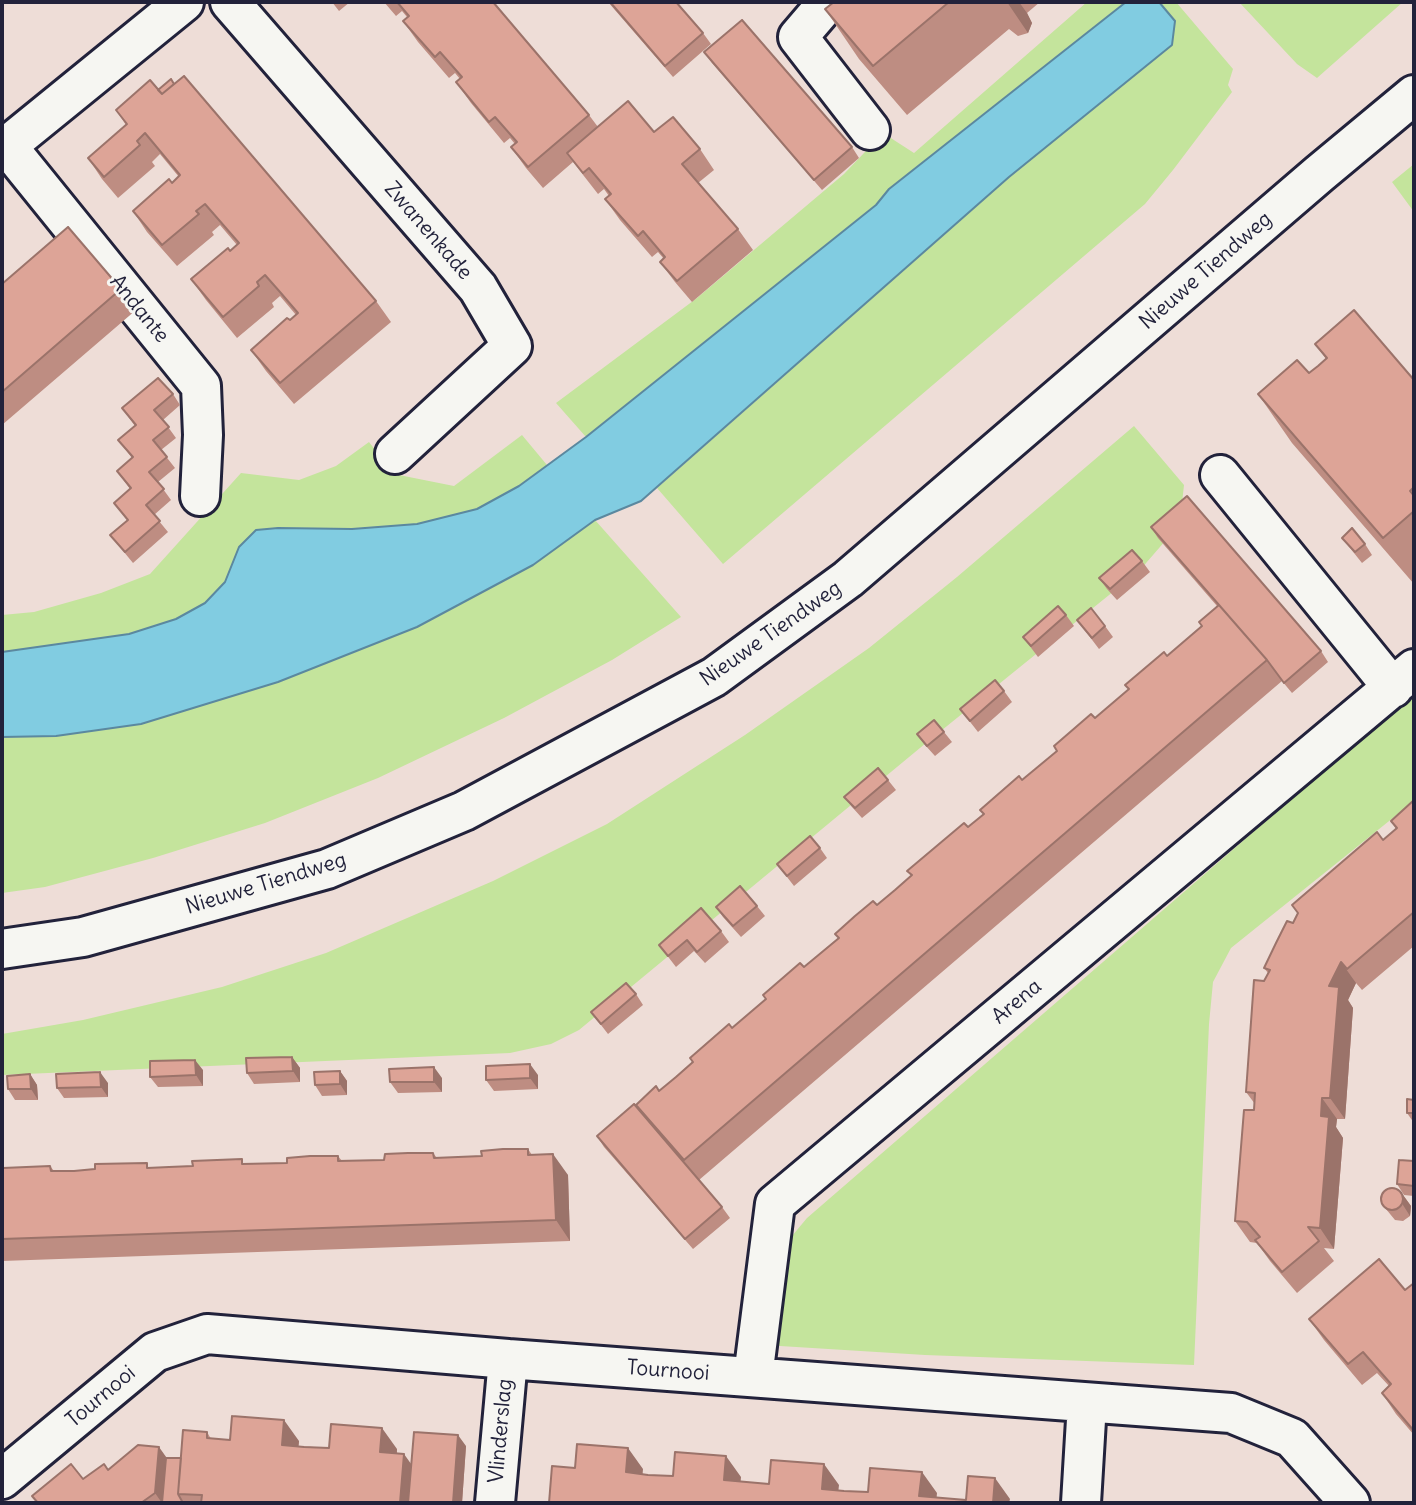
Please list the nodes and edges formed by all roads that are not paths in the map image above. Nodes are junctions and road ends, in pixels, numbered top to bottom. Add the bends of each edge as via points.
1 (184, 2) edge
2 (230, 2) edge
3 (828, 2) edge
4 (1414, 95) edge
5 (870, 131) dead end
6 (5, 148) edge
7 (395, 454) dead end
8 (1220, 475) dead end
9 (200, 496) dead end
10 (1404, 678) edge
11 (2, 949) edge
12 (508, 1359) junction
13 (753, 1377) junction
14 (1087, 1403) junction
15 (2, 1479) edge
16 (495, 1503) edge
17 (1081, 1503) edge
18 (1350, 1503) edge

1 - 6 street, Andante
2 - 7 street, Zwanenkade via 478,288 512,346
3 - 5 street via 798,37
4 - 11 street, Nieuwe Tiendweg via 848,579 714,677 464,811 327,869 83,937
6 - 9 street, Andante via 201,386
8 - 10 street, Arena
10 - 13 street, Arena via 775,1205
12 - 13 street, Tournooi
12 - 15 street, Tournooi via 208,1334 155,1352
12 - 16 street, Vlinderslag
13 - 14 street, Tournooi
14 - 17 street
14 - 18 street, Tournooi via 1231,1413 1292,1438

